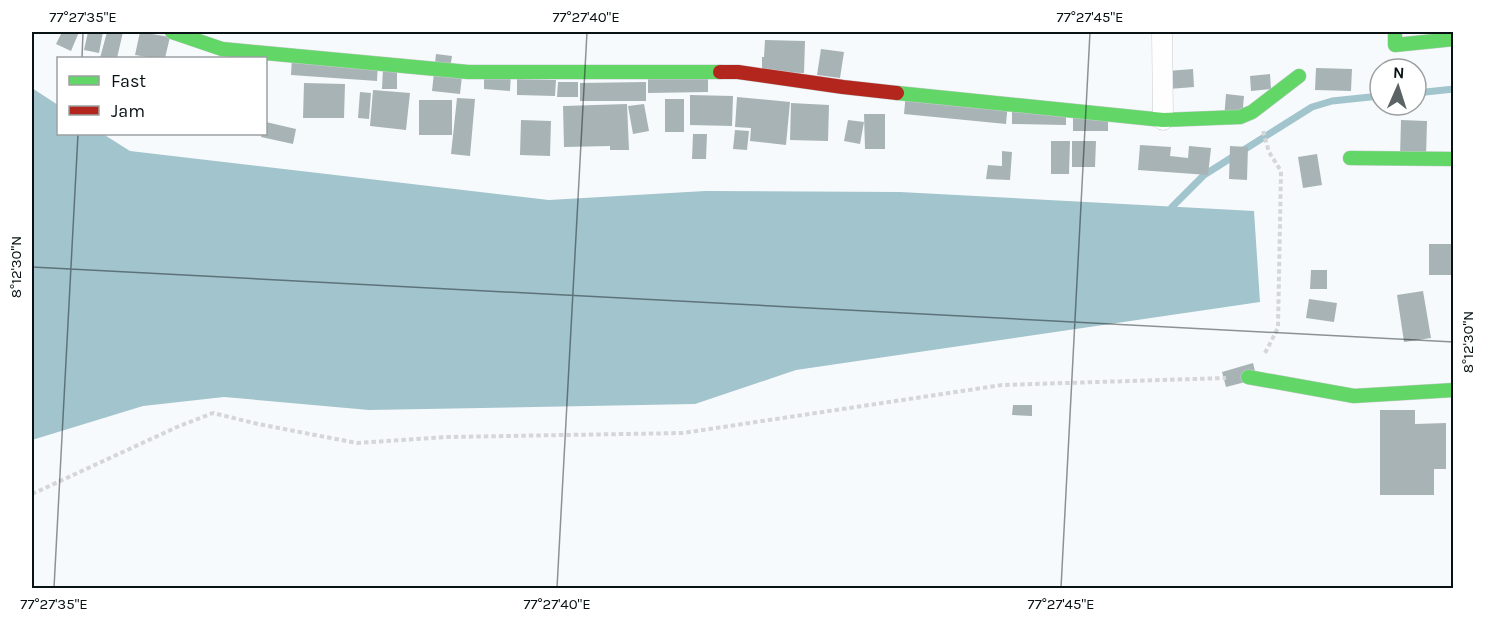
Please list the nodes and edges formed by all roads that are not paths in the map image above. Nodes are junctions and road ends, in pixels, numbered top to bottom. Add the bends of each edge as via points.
1 (172, 32) edge
2 (1162, 32) edge
3 (1395, 32) edge
4 (1454, 39) edge
5 (1299, 76) dead end
6 (1163, 120) junction
7 (1350, 158) dead end
8 (1454, 159) edge
9 (1248, 377) road end
10 (1454, 390) edge

1 - 6 street via 222,49 468,72 738,72 843,87
2 - 6 street
3 - 4 street via 1395,45
5 - 6 street via 1240,117
7 - 8 street
9 - 10 street via 1354,396

